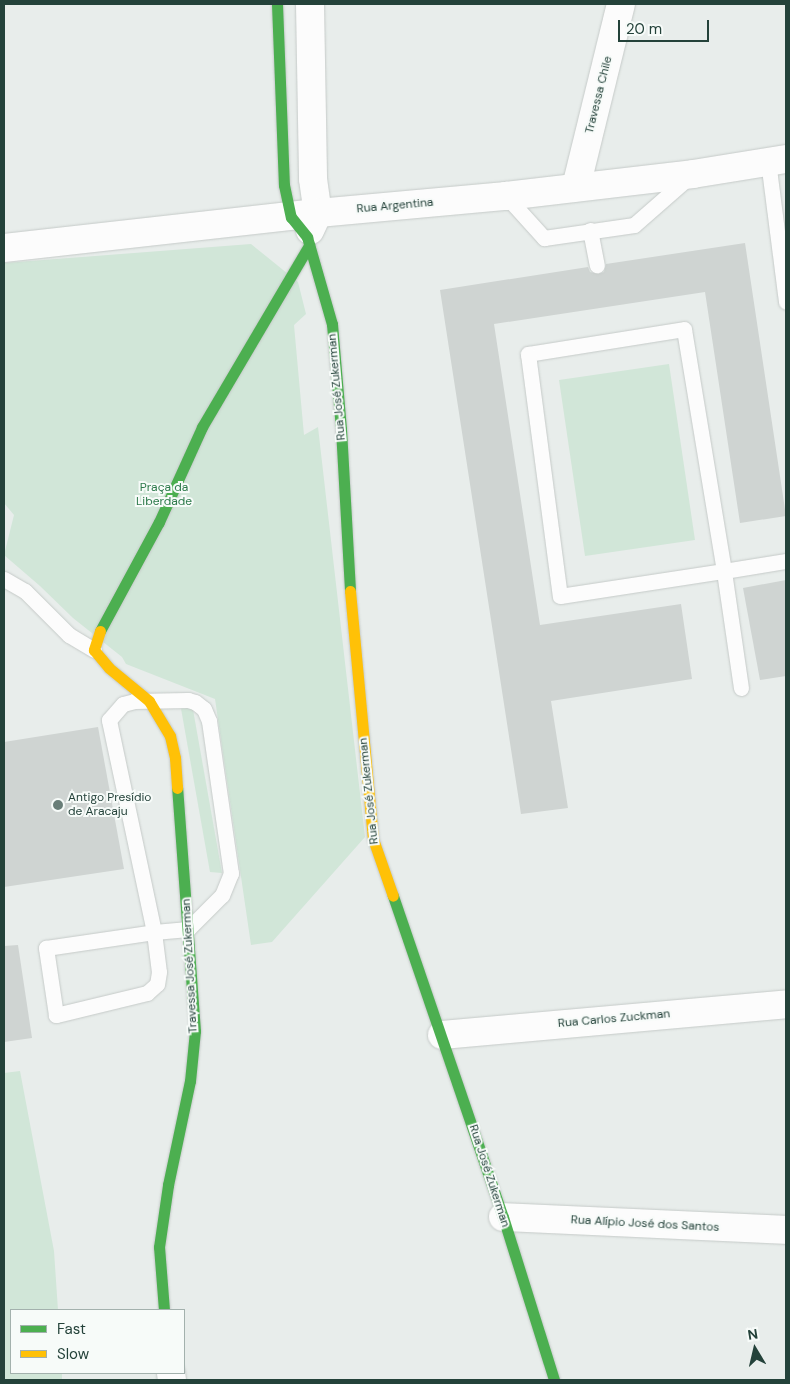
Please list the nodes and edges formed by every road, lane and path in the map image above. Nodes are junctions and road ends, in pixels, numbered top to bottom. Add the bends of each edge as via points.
1 (277, 4) edge
2 (310, 4) edge
3 (622, 4) edge
4 (777, 160) edge
5 (693, 174) junction
6 (576, 187) junction
7 (506, 196) junction
8 (306, 228) junction
9 (590, 230) junction
10 (4, 248) edge
11 (783, 253) edge
12 (597, 265) dead end
13 (786, 302) edge
14 (786, 561) edge
15 (724, 571) junction
16 (4, 579) edge
17 (94, 650) junction
18 (741, 688) dead end
19 (148, 700) junction
20 (188, 929) junction
21 (154, 932) junction
22 (786, 1004) edge
23 (442, 1034) junction
24 (503, 1217) junction
25 (786, 1230) edge
26 (164, 1309) edge
27 (554, 1380) edge

1 - 8 street, Rua José Zukerman via 284,185
2 - 8 street, Rua José Zukerman via 313,179
3 - 6 street, Travessa Chile
4 - 5 street, Rua Argentina
4 - 11 lane
5 - 6 street, Rua Argentina
5 - 9 lane via 634,225
6 - 7 street, Rua Argentina
7 - 8 street, Rua Argentina
7 - 9 lane via 544,238
8 - 10 street, Rua Argentina
8 - 17 street via 202,427 159,522 99,633
8 - 23 street, Rua José Zukerman via 332,324 351,612 372,839
9 - 12 lane
11 - 13 lane
14 - 15 lane
15 - 15 lane via 684,329 528,354 560,596
15 - 18 lane
16 - 17 lane via 25,592 69,635
17 - 19 street, Travessa José Zukerman via 109,668
19 - 20 street, Travessa José Zukerman via 170,736 175,758
19 - 20 lane via 196,702 204,709 211,731 231,873 222,895
19 - 21 lane via 123,704 110,720
20 - 21 lane
20 - 26 street, Travessa José Zukerman via 195,1031 190,1080 159,1247
21 - 21 lane via 46,948 56,1015 147,993 157,984 160,972
22 - 23 street, Rua Carlos Zuckman
23 - 24 street, Rua José Zukerman
24 - 25 street, Rua Alípio José dos Santos
24 - 27 street, Rua José Zukerman

